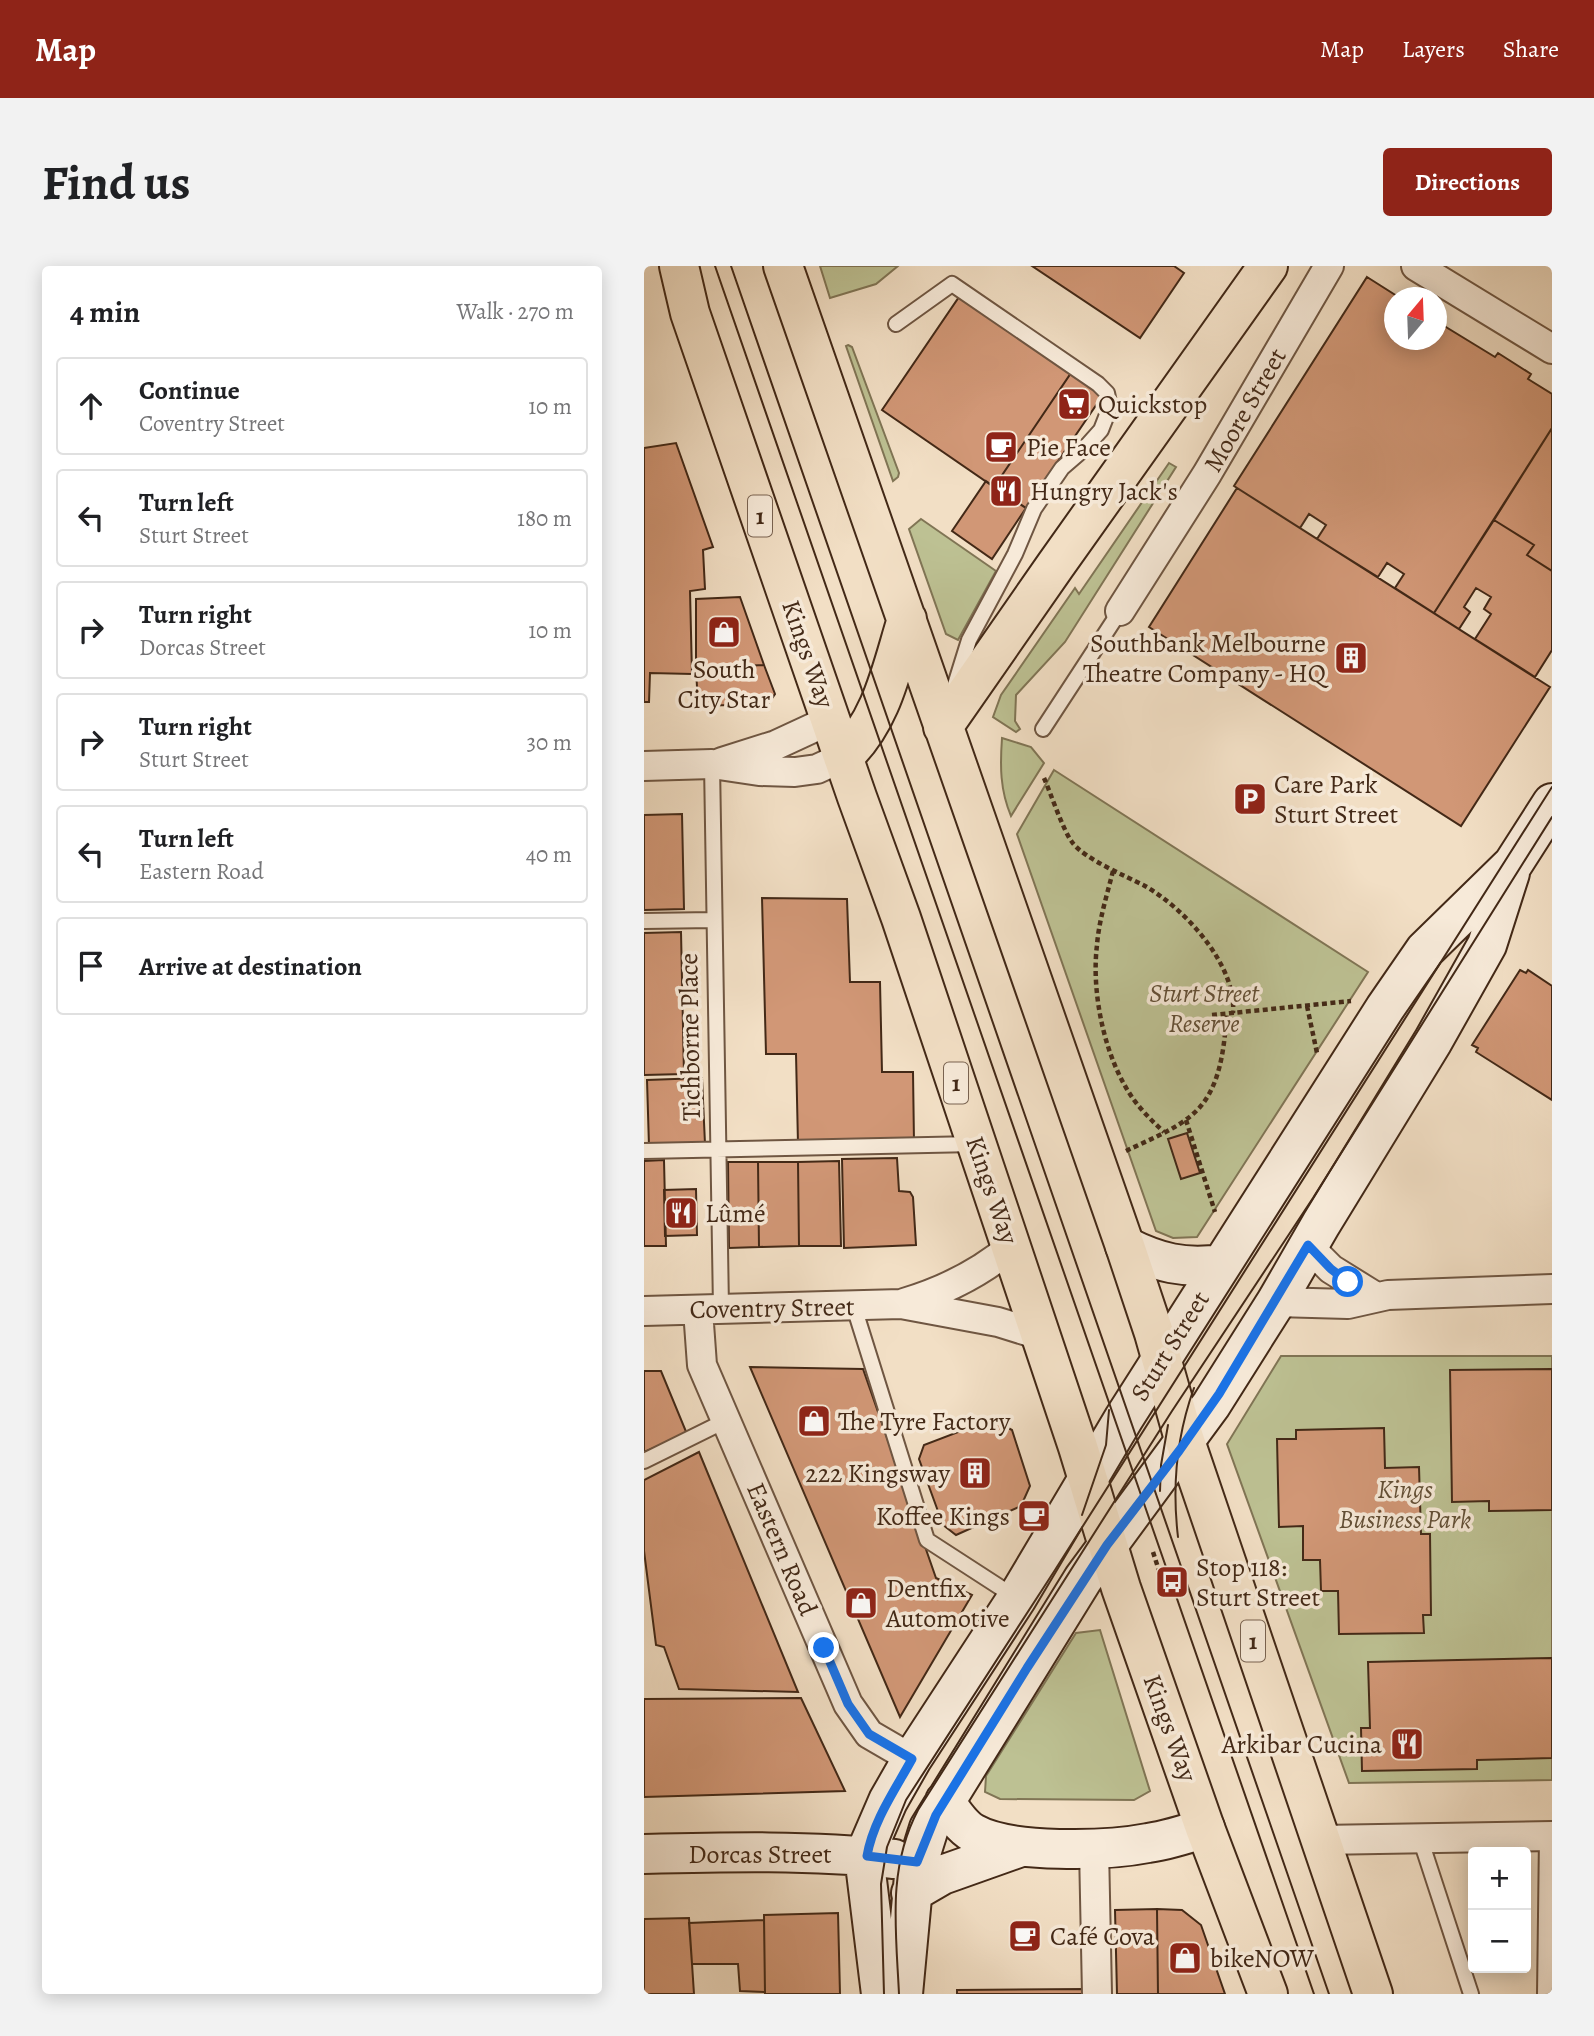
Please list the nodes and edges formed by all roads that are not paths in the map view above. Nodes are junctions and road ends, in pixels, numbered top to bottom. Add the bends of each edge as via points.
1 (661, 266) edge
2 (679, 266) edge
3 (783, 266) edge
4 (1329, 266) edge
5 (1416, 266) edge
6 (1264, 272) edge
7 (690, 313) junction
8 (896, 324) dead end
9 (1552, 349) edge
10 (1120, 611) joint
11 (907, 619) junction
12 (830, 720) junction
13 (943, 727) junction
14 (1043, 729) dead end
15 (843, 757) junction
16 (712, 764) junction
17 (644, 766) edge
18 (1552, 803) edge
19 (1513, 864) junction
20 (713, 920) junction
21 (644, 921) edge
22 (976, 1144) junction
23 (644, 1151) edge
24 (717, 1151) junction
25 (1308, 1245) junction
26 (1125, 1246) junction
27 (1011, 1247) junction
28 (1222, 1264) junction
29 (1552, 1289) edge
30 (1376, 1297) junction
31 (1276, 1302) junction
32 (901, 1304) junction
33 (854, 1307) junction
34 (709, 1309) junction
35 (644, 1311) edge
36 (1040, 1335) junction
37 (1161, 1360) junction
38 (727, 1420) junction
39 (1186, 1441) junction
40 (644, 1461) edge
41 (1088, 1478) junction
42 (1107, 1545) junction
43 (1017, 1598) junction
44 (912, 1759) junction
45 (945, 1801) junction
46 (1205, 1828) junction
47 (1549, 1836) edge
48 (1420, 1838) junction
49 (1320, 1840) junction
50 (1021, 1847) junction
51 (1094, 1847) junction
52 (644, 1854) edge
53 (867, 1856) junction
54 (914, 1877) junction
55 (881, 1994) edge
56 (903, 1994) edge
57 (1097, 1994) edge
58 (1268, 1994) edge
59 (1373, 1994) edge
60 (1471, 1994) edge
61 (1545, 1994) edge

1 - 7 highway
2 - 7 highway, Kings Way / 1
3 - 11 highway, 1
4 - 10 street, Moore Street
5 - 9 street
6 - 13 highway
7 - 12 highway, Kings Way / 1
8 - 13 lane via 952,284 1097,384 1107,393 1110,407 1101,430 1062,468 1034,509 1016,554 969,640
10 - 14 lane, Moore Street
11 - 13 highway, 1
11 - 15 highway via 877,710 864,734
12 - 15 highway, Kings Way / 1
12 - 16 street via 776,745
13 - 26 highway, 1
15 - 16 street via 817,769 795,772
15 - 22 highway, Kings Way / 1
16 - 17 street
16 - 20 lane, Tichborne Place
18 - 19 street, Sturt Street
19 - 25 street, Sturt Street via 1487,945
19 - 28 street, Sturt Street via 1425,950
20 - 21 lane
20 - 24 lane, Tichborne Place
22 - 24 lane
22 - 27 highway, Kings Way / 1
23 - 24 lane
24 - 34 lane, Tichborne Place
25 - 30 street via 1331,1269
25 - 31 street, Sturt Street
26 - 28 street via 1174,1265
26 - 37 highway, 1
27 - 32 street, Coventry Street via 966,1279
27 - 36 highway, Kings Way / 1
28 - 37 street, Sturt Street
29 - 30 street
30 - 31 street via 1348,1304
31 - 39 street, Sturt Street
32 - 33 street, Coventry Street
32 - 36 street, Coventry Street via 998,1322
33 - 34 street, Coventry Street
33 - 43 lane via 927,1540
34 - 35 street, Coventry Street
34 - 38 street, Eastern Road via 702,1365
36 - 41 highway, Kings Way / 1
37 - 39 highway, 1
37 - 41 street, Sturt Street
38 - 40 lane
38 - 44 street, Eastern Road via 848,1704 869,1734
39 - 42 street, Sturt Street
39 - 49 highway, 1
41 - 42 highway, Kings Way / 1
41 - 43 street, Sturt Street
42 - 45 street, Sturt Street
42 - 46 highway, Kings Way / 1
43 - 44 street, Sturt Street
44 - 53 street, Sturt Street via 883,1812
45 - 50 street via 970,1832
45 - 54 street, Sturt Street via 929,1828
46 - 51 street via 1146,1844
46 - 58 highway, Kings Way / 1
47 - 48 street
47 - 61 lane
48 - 49 street
48 - 60 lane
49 - 59 highway, 1
50 - 51 street
50 - 54 street via 942,1875
51 - 57 street
52 - 53 street, Dorcas Street
53 - 54 street, Dorcas Street
53 - 55 street
54 - 56 street

